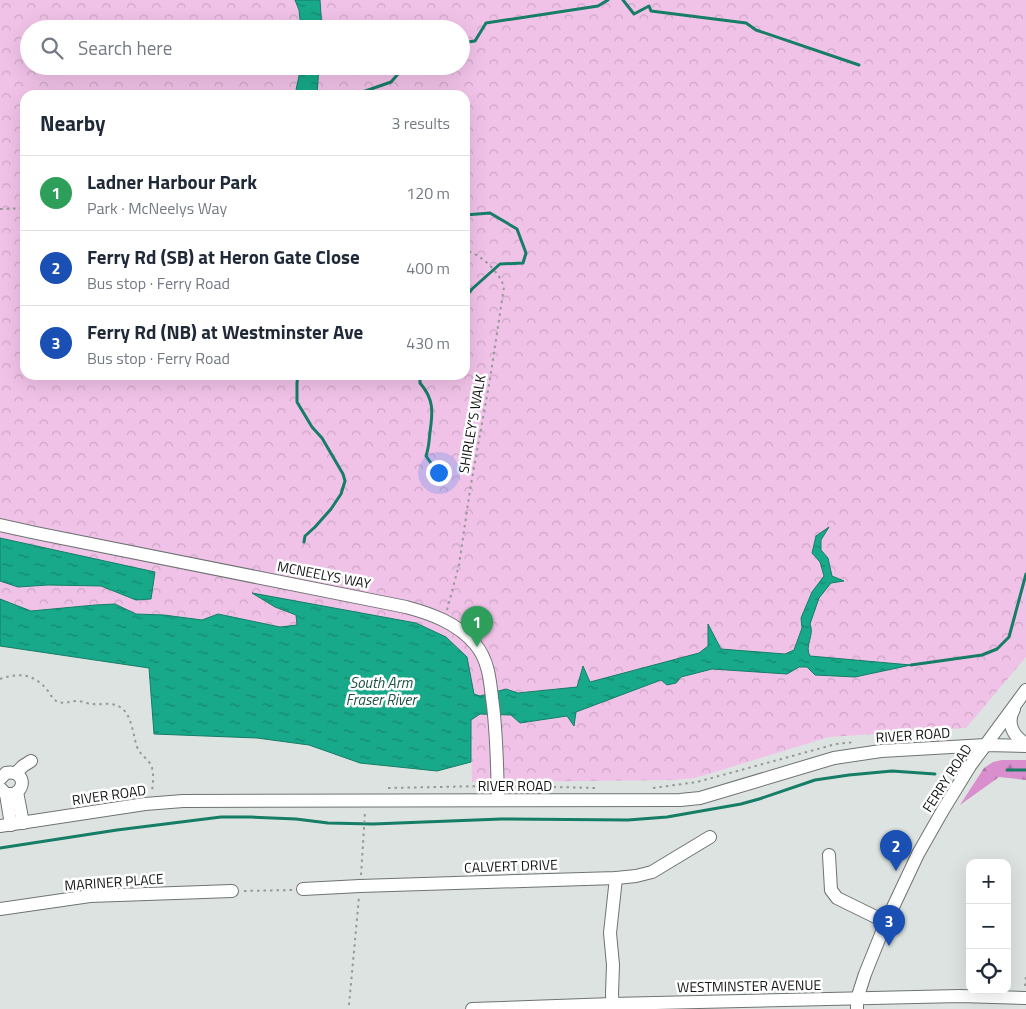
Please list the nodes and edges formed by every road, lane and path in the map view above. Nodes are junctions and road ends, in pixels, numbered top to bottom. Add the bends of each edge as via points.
1 (20, 208) edge
2 (0, 209) edge
3 (470, 252) edge
4 (0, 525) edge
5 (444, 619) junction
6 (0, 679) edge
7 (1026, 690) edge
8 (1018, 700) junction
9 (855, 742) dead end
10 (986, 745) junction
11 (1026, 745) edge
12 (31, 761) dead end
13 (16, 773) junction
14 (0, 778) edge
15 (509, 786) dead end
16 (602, 788) dead end
17 (649, 788) dead end
18 (8, 791) edge
19 (152, 792) dead end
20 (498, 800) junction
21 (365, 812) dead end
22 (11, 825) edge
23 (710, 836) dead end
24 (829, 855) dead end
25 (360, 878) dead end
26 (616, 878) junction
27 (303, 889) joint
28 (232, 891) joint
29 (359, 894) dead end
30 (0, 910) edge
31 (886, 922) junction
32 (1026, 998) edge
33 (857, 1004) edge
34 (349, 1006) dead end
35 (612, 1007) edge
36 (472, 1009) edge

1 - 2 path
3 - 5 path, SHIRLEY'S WALK via 488,263 504,287 459,565
4 - 5 street, MCNEELYS WAY via 406,607
5 - 20 street, MCNEELYS WAY via 477,646 488,670 495,722
6 - 19 path via 12,675 33,678 56,702 76,701 121,707 129,719 139,752 152,766
7 - 8 street, FERRY ROAD
8 - 10 street, FERRY ROAD
8 - 11 street via 1010,720 1012,730
9 - 17 path via 836,744 697,782
10 - 11 street, RIVER ROAD
10 - 20 street, RIVER ROAD via 881,751 834,758 700,798 660,801
10 - 31 street, FERRY ROAD via 942,810
12 - 13 street
13 - 14 street via 9,772
13 - 18 street via 22,786
15 - 16 path
18 - 22 street
20 - 22 street, RIVER ROAD via 183,801
21 - 25 path
23 - 26 street, CALVERT DRIVE via 652,872
24 - 31 street via 831,890 837,898
26 - 27 street, CALVERT DRIVE
26 - 35 street via 610,933
27 - 28 path
28 - 30 street, MARINER PLACE via 90,896
29 - 34 path
31 - 33 street, FERRY ROAD
32 - 33 street, WESTMINSTER AVENUE via 960,996
33 - 35 street, WESTMINSTER AVENUE
35 - 36 street, WESTMINSTER AVENUE

